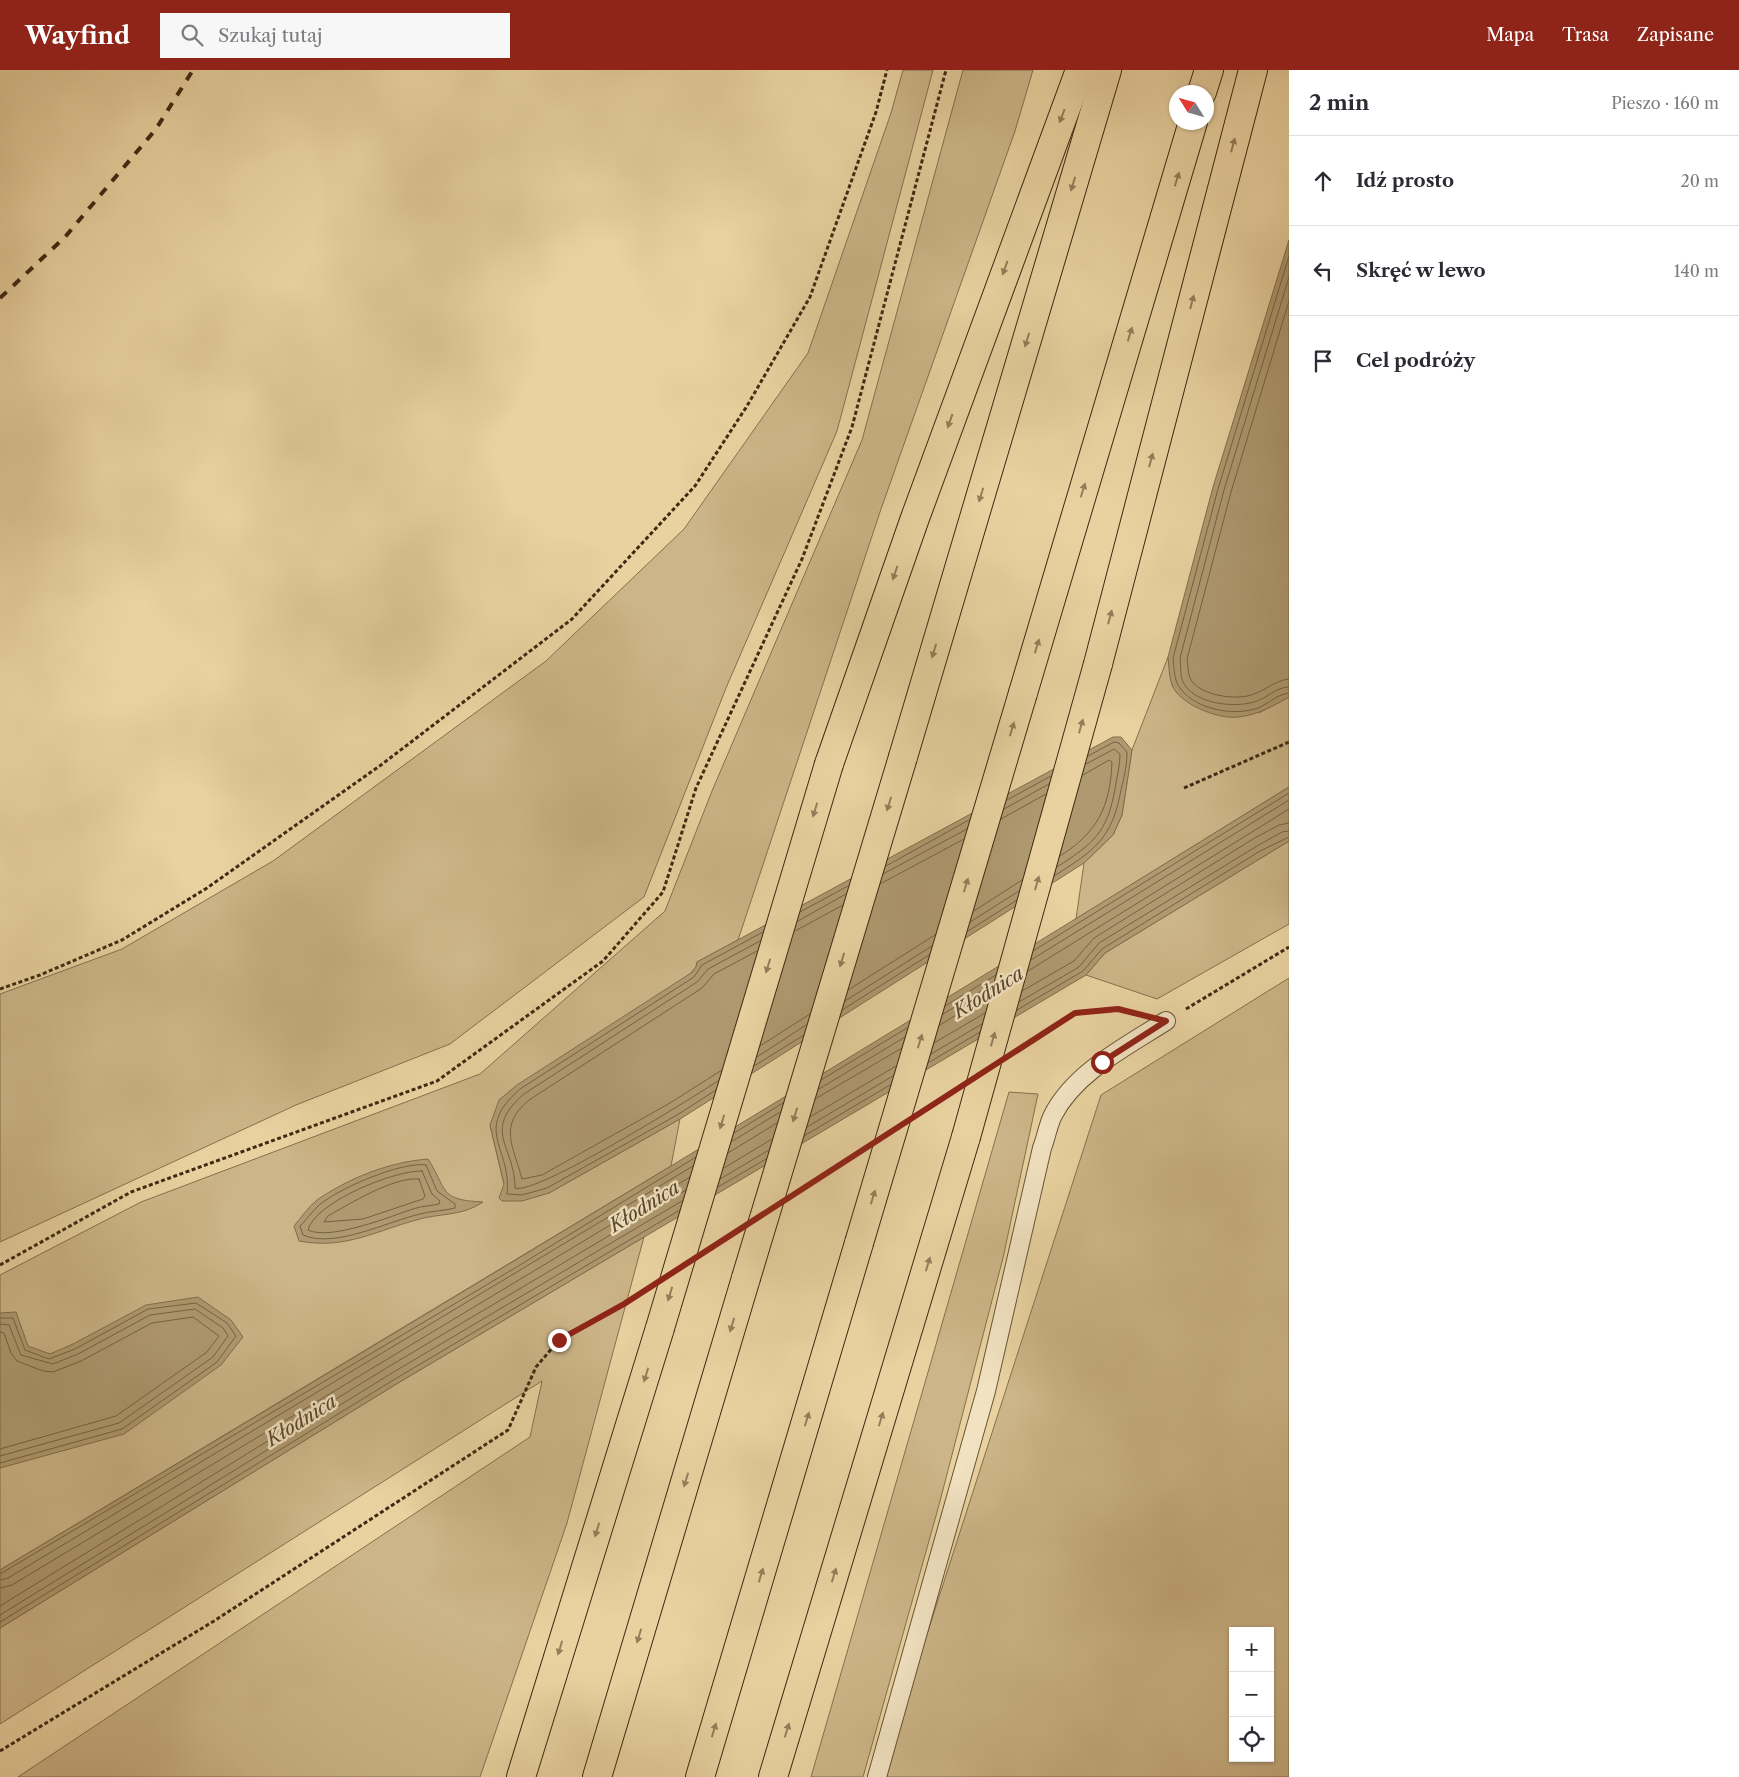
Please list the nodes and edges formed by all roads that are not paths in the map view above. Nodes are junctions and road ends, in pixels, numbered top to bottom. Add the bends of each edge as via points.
1 (1080, 70) edge
2 (1107, 70) edge
3 (1209, 70) edge
4 (1253, 70) edge
5 (1204, 85) edge
6 (1191, 130) edge
7 (1166, 1021) road end
8 (521, 1777) edge
9 (597, 1777) edge
10 (700, 1777) edge
11 (773, 1777) edge
12 (877, 1777) edge

1 -> 8 highway, bridge via 918,508 828,764 660,1328
2 -> 9 highway, bridge
3 - 5 highway
11 -> 4 highway, bridge via 966,1137 1098,664
10 -> 6 highway, bridge
7 - 12 lane via 1102,1062 1071,1090 1053,1115 1042,1148 986,1391

